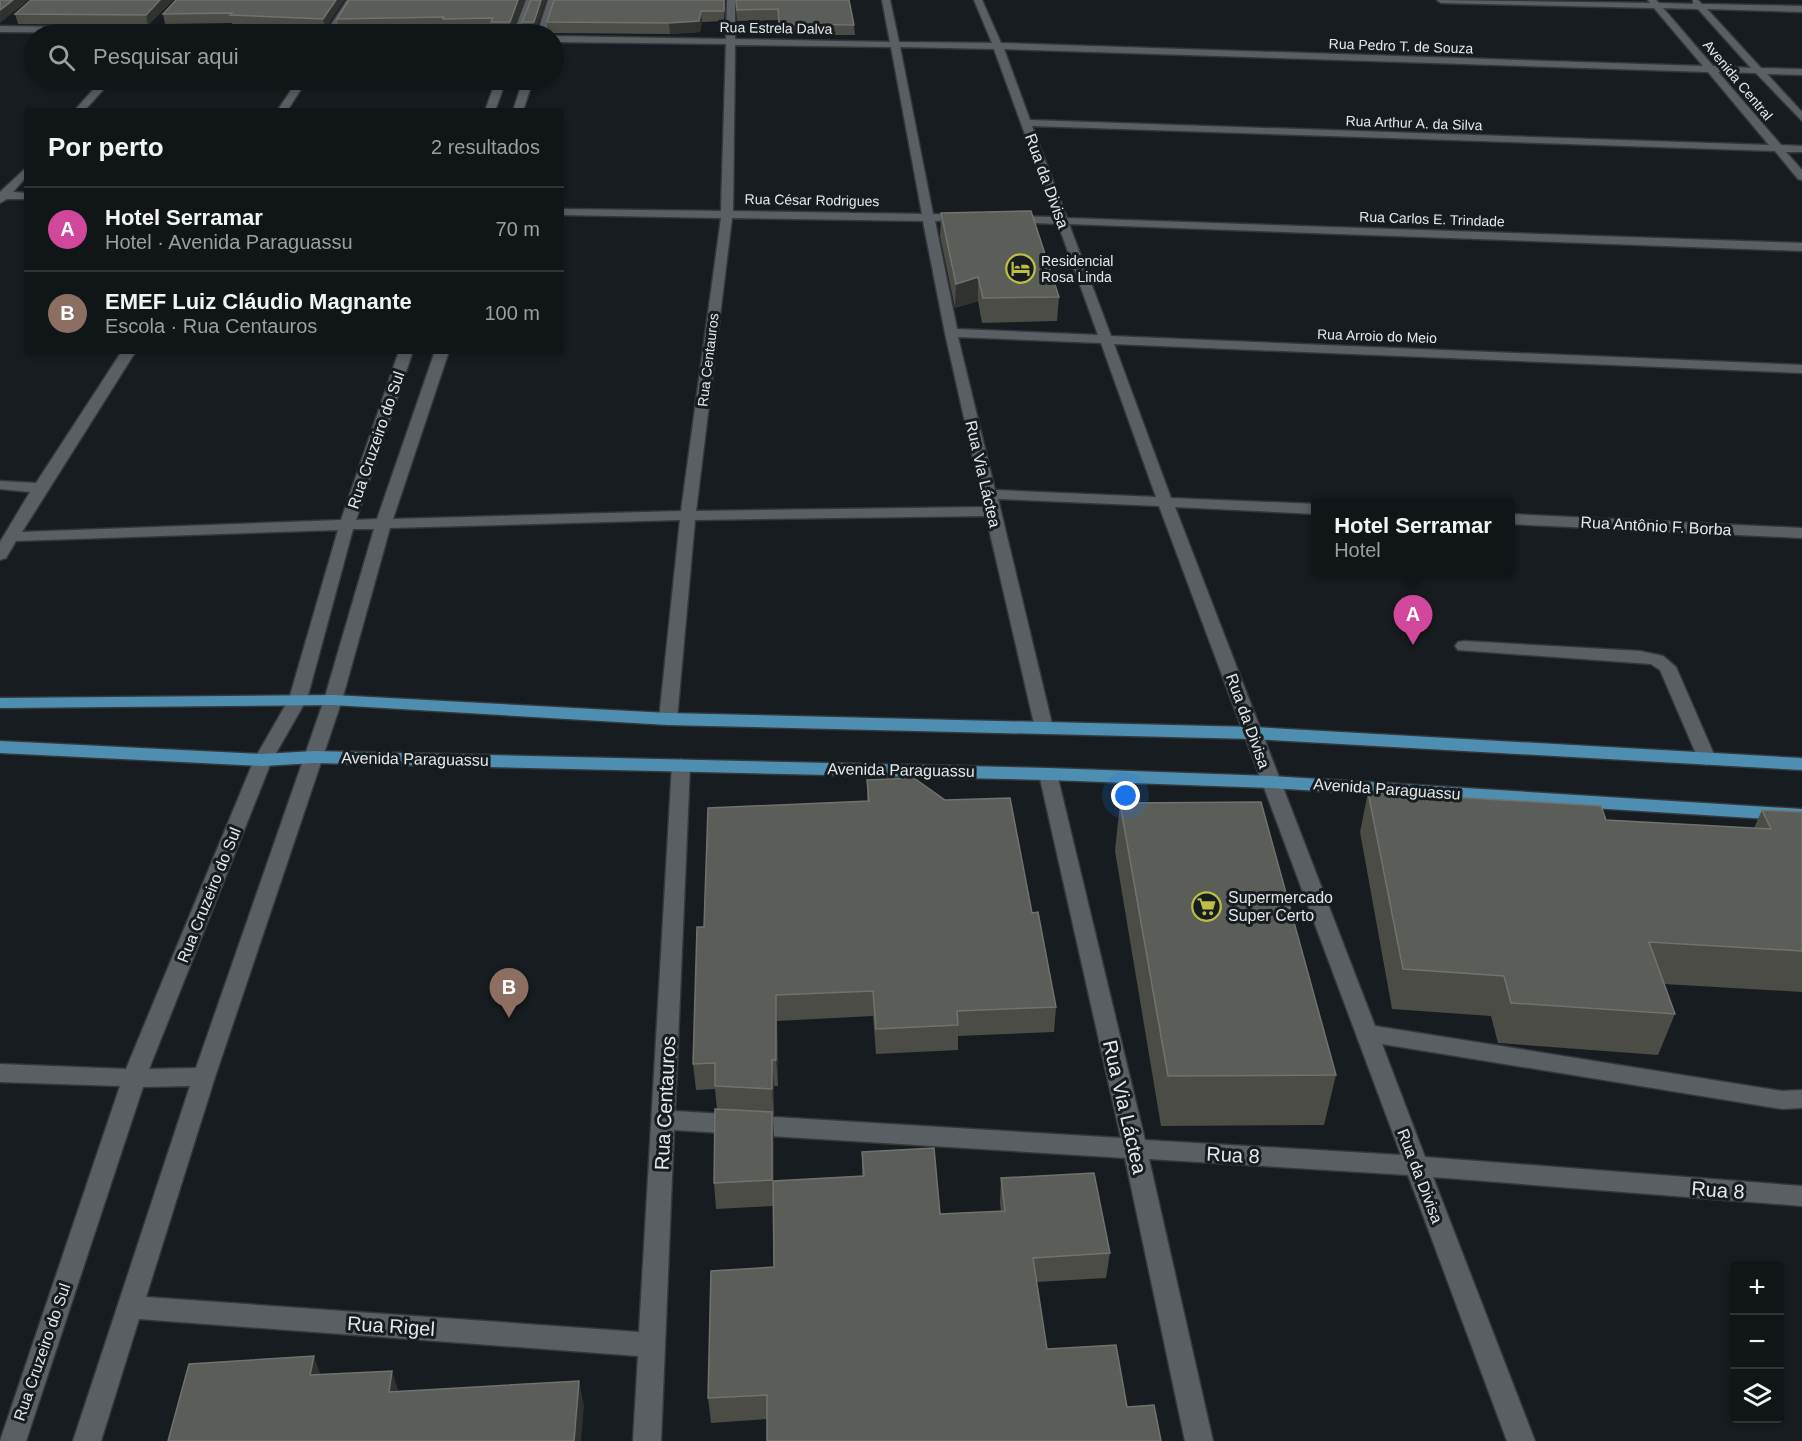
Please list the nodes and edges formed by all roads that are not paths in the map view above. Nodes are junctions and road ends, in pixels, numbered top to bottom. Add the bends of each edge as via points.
1 (351, 0) edge
2 (530, 0) edge
3 (552, 0) edge
4 (731, 0) edge
5 (886, 0) edge
6 (978, 0) edge
7 (1441, 0) edge
8 (1472, 0) edge
9 (1655, 3) edge
10 (1696, 3) edge
11 (1802, 9) edge
12 (12, 21) dead end
13 (335, 24) edge
14 (521, 24) edge
15 (544, 24) edge
16 (1, 30) edge
17 (24, 30) edge
18 (564, 39) edge
19 (732, 41) junction
20 (896, 44) junction
21 (998, 46) junction
22 (1711, 70) junction
23 (1759, 71) junction
24 (1802, 72) edge
25 (98, 90) edge
26 (296, 90) edge
27 (509, 90) edge
28 (514, 90) edge
29 (82, 108) edge
30 (284, 108) edge
31 (493, 108) edge
32 (517, 108) edge
33 (1802, 118) edge
34 (1025, 123) junction
35 (1778, 149) junction
36 (1802, 149) edge
37 (24, 173) edge
38 (1802, 177) edge
39 (1, 196) edge
40 (24, 196) edge
41 (564, 212) edge
42 (727, 213) junction
43 (930, 218) junction
44 (978, 219) edge
45 (1002, 219) edge
46 (1062, 220) junction
47 (1802, 247) edge
48 (951, 333) junction
49 (1106, 340) junction
50 (127, 354) edge
51 (405, 354) edge
52 (441, 354) edge
53 (1802, 369) edge
54 (0, 485) edge
55 (40, 488) junction
56 (987, 494) junction
57 (1165, 501) junction
58 (1311, 509) edge
59 (992, 511) junction
60 (688, 514) junction
61 (1515, 519) edge
62 (384, 522) junction
63 (347, 524) junction
64 (1802, 533) edge
65 (11, 537) junction
66 (0, 555) edge
67 (1464, 646) dead end
68 (297, 699) junction
69 (333, 700) junction
70 (0, 703) edge
71 (668, 719) junction
72 (1044, 728) junction
73 (1253, 733) junction
74 (0, 747) edge
75 (314, 757) junction
76 (1707, 759) junction
77 (263, 760) junction
78 (1802, 764) edge
79 (681, 765) junction
80 (1048, 774) junction
81 (1271, 782) junction
82 (1802, 815) edge
83 (1366, 1033) junction
84 (0, 1072) edge
85 (204, 1077) junction
86 (135, 1078) junction
87 (1802, 1099) edge
88 (664, 1120) junction
89 (1135, 1149) junction
90 (1416, 1166) junction
91 (1802, 1196) edge
92 (130, 1306) junction
93 (652, 1345) junction
94 (12, 1441) edge
95 (87, 1441) edge
96 (647, 1441) edge
97 (1198, 1441) edge
98 (1521, 1441) edge

1 - 13 street
2 - 14 street
3 - 15 street
4 - 19 street, Rua Centauros
5 - 20 street, Rua Via Láctea
6 - 21 street, Rua da Divisa
7 - 8 street
8 - 9 street
9 - 10 street
9 - 22 street, Avenida Central
10 - 11 street
10 - 23 street, Avenida Central
12 - 16 street
16 - 17 street
18 - 19 street, Rua Estrela Dalva
19 - 20 street, Rua Estrela Dalva
19 - 42 street, Rua Centauros
20 - 21 street, Rua Estrela Dalva
20 - 43 street, Rua Via Láctea
21 - 22 street, Rua Pedro T. de Souza
21 - 34 street, Rua da Divisa
22 - 23 street, Rua Pedro T. de Souza
22 - 35 street, Avenida Central
23 - 24 street, Rua Pedro T. de Souza
23 - 33 street, Avenida Central
25 - 29 street
26 - 30 street
27 - 31 street
28 - 32 street
34 - 35 street, Rua Arthur A. da Silva
34 - 46 street, Rua da Divisa
35 - 36 street, Rua Arthur A. da Silva
35 - 38 street, Avenida Central
37 - 39 street
39 - 40 street
41 - 42 street, Rua César Rodrigues
42 - 43 street, Rua César Rodrigues
42 - 60 street, Rua Centauros
43 - 44 street, Rua César Rodrigues
43 - 48 street, Rua Via Láctea
45 - 46 street
46 - 47 street, Rua Carlos E. Trindade
46 - 49 street, Rua da Divisa
48 - 49 street, Rua Arroio do Meio
48 - 56 street, Rua Via Láctea
49 - 53 street, Rua Arroio do Meio
49 - 57 street, Rua da Divisa
50 - 55 street
51 - 63 street, Rua Cruzeiro do Sul
52 - 62 street, Rua Cruzeiro do Sul
54 - 55 street
55 - 65 street
56 - 57 street
56 - 59 street, Rua Via Láctea
57 - 58 street
57 - 73 street, Rua da Divisa
59 - 60 street
59 - 72 street, Rua Via Láctea
60 - 62 street
60 - 71 street, Rua Centauros
61 - 64 street, Rua Antônio F. Borba
62 - 63 street
62 - 69 street, Rua Cruzeiro do Sul
63 - 65 street
63 - 68 street, Rua Cruzeiro do Sul
65 - 66 street
67 - 76 street via 1657,660 1667,667
68 - 69 main road
68 - 70 main road
68 - 77 street, Rua Cruzeiro do Sul
69 - 71 main road
69 - 75 street, Rua Cruzeiro do Sul
71 - 72 main road
72 - 73 main road
73 - 76 main road
73 - 81 street, Rua da Divisa
74 - 77 main road, Avenida Paraguassu
75 - 77 main road, Avenida Paraguassu
75 - 79 main road, Avenida Paraguassu
75 - 85 street, Rua Cruzeiro do Sul
76 - 78 main road
77 - 86 street, Rua Cruzeiro do Sul
79 - 80 main road, Avenida Paraguassu
79 - 88 street, Rua Centauros
80 - 81 main road, Avenida Paraguassu
80 - 89 street, Rua Via Láctea
81 - 82 main road, Avenida Paraguassu
81 - 83 street, Rua da Divisa
83 - 87 street via 1782,1100
83 - 90 street, Rua da Divisa
84 - 86 street
85 - 86 street
85 - 92 street, Rua Cruzeiro do Sul
86 - 94 street, Rua Cruzeiro do Sul
88 - 89 street, Rua 8
88 - 93 street, Rua Centauros
89 - 90 street, Rua 8
89 - 97 street, Rua Via Láctea
90 - 91 street, Rua 8
90 - 98 street, Rua da Divisa
92 - 93 street, Rua Rigel
92 - 95 street, Rua Cruzeiro do Sul
93 - 96 street, Rua Centauros

